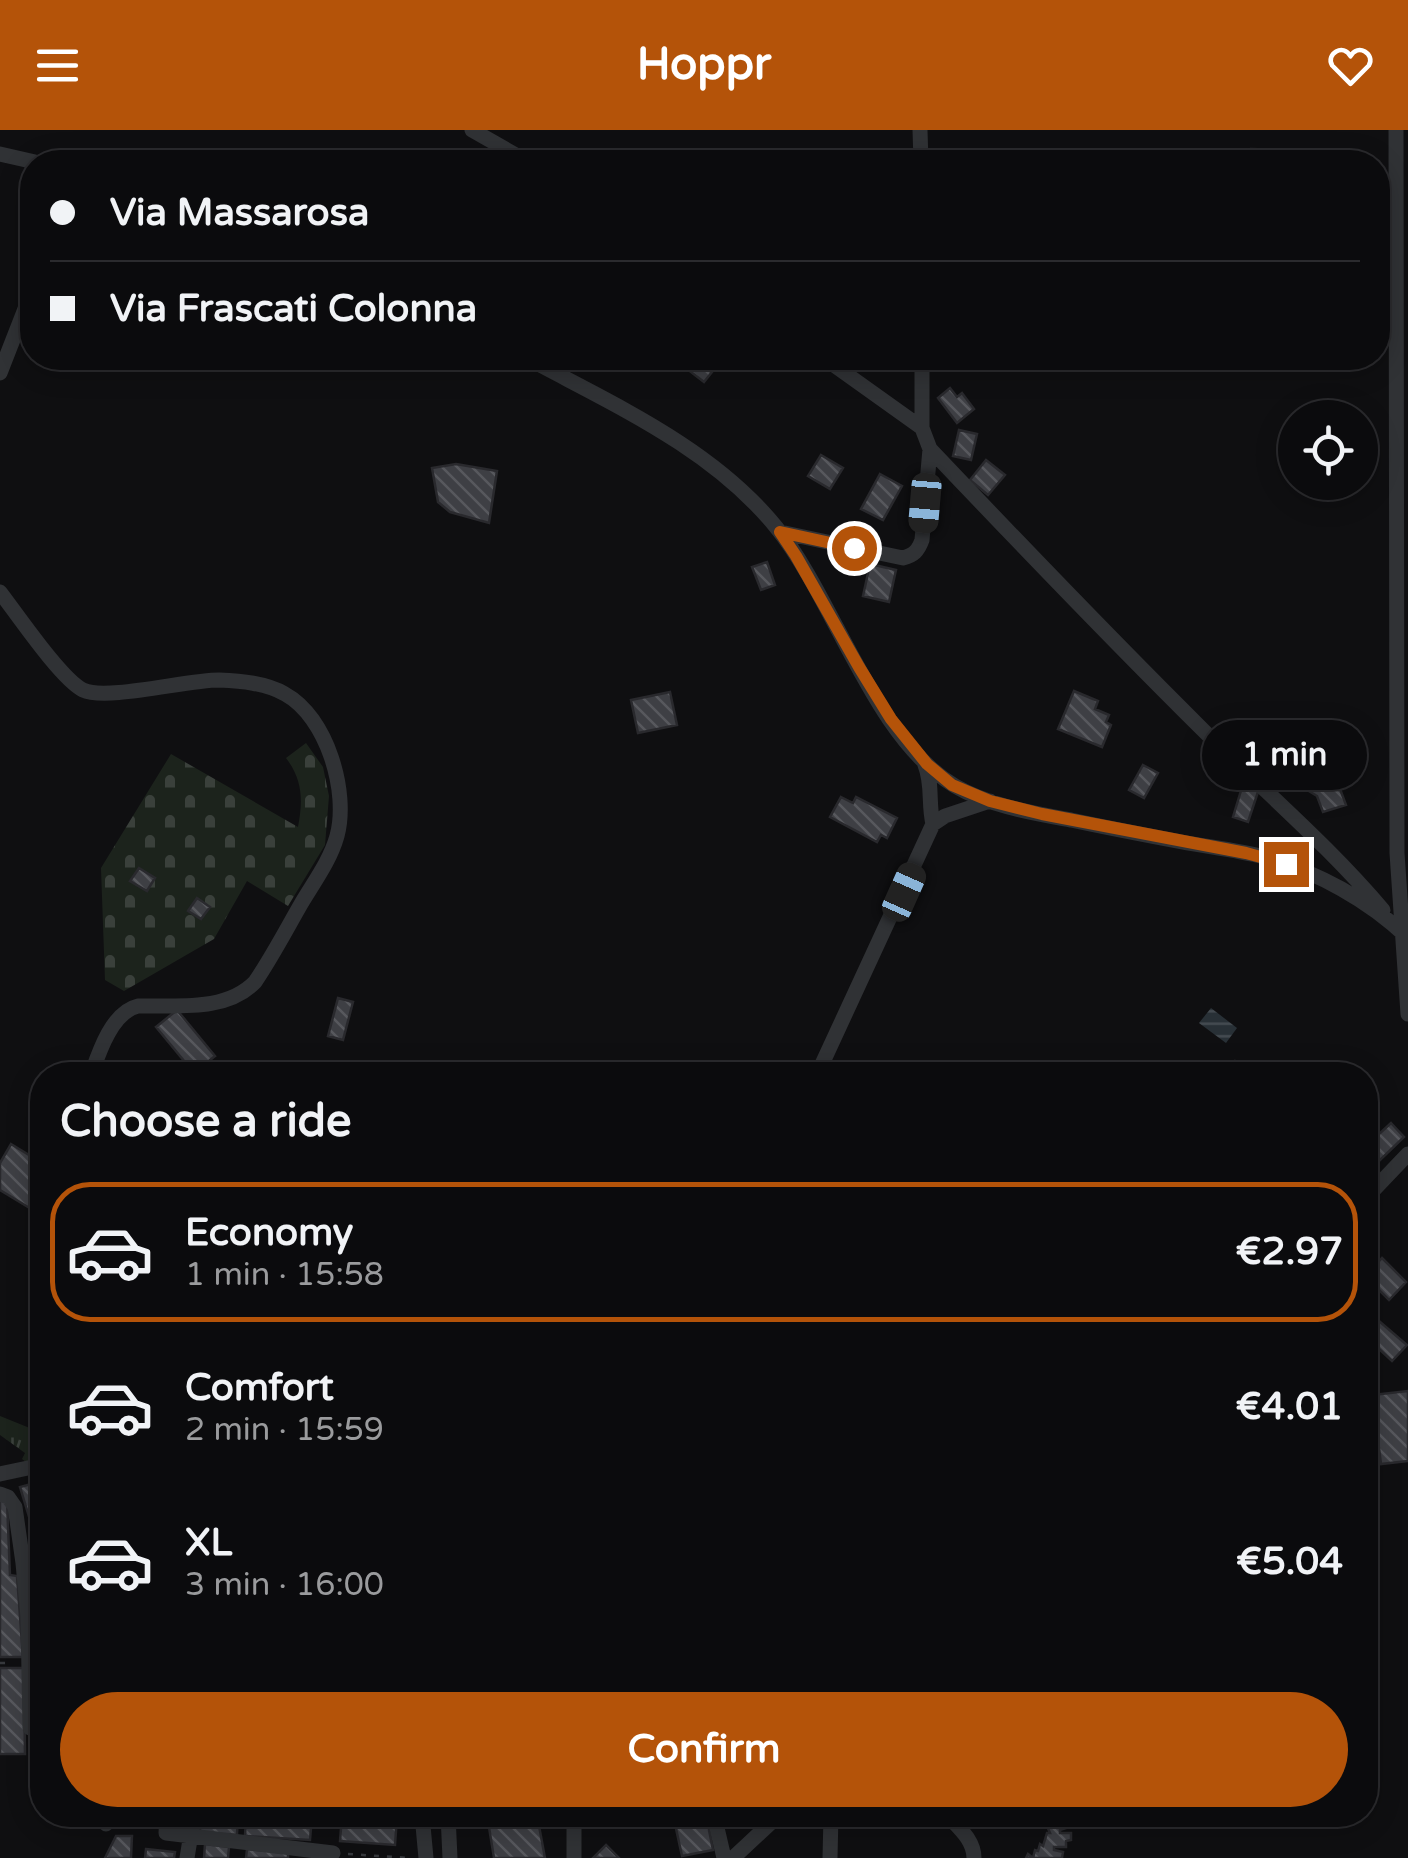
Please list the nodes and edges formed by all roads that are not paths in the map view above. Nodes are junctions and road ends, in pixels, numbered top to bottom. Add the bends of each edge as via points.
1 (472, 130) edge
2 (1396, 130) edge
3 (507, 150) edge
4 (20, 322) edge
5 (549, 370) edge
6 (841, 370) edge
7 (922, 370) edge
8 (0, 373) edge
9 (922, 428) junction
10 (930, 449) junction
11 (780, 532) junction
12 (0, 592) edge
13 (921, 757) junction
14 (990, 801) junction
15 (934, 824) junction
16 (1405, 935) edge
17 (1408, 1014) edge
18 (96, 1062) edge
19 (823, 1062) edge
20 (1408, 1154) edge
21 (1378, 1185) edge
22 (30, 1468) edge
23 (0, 1474) edge
24 (0, 1494) edge
25 (30, 1728) dead end
26 (166, 1827) edge
27 (192, 1827) edge
28 (423, 1827) edge
29 (449, 1827) edge
30 (574, 1827) edge
31 (717, 1827) edge
32 (763, 1827) edge
33 (831, 1827) edge
34 (958, 1827) edge
35 (190, 1836) junction
36 (333, 1854) road end
37 (188, 1858) edge
38 (426, 1858) edge
39 (450, 1858) edge
40 (574, 1858) edge
41 (724, 1858) edge
42 (733, 1858) edge
43 (830, 1858) edge
44 (974, 1858) edge

1 - 3 street
2 - 16 street via 1397,853
4 - 8 street
5 - 11 street via 697,454
6 - 9 street
7 - 9 street
9 - 10 street
10 - 11 street via 922,540 913,555
10 - 16 street via 1180,707 1324,844
11 - 13 street via 883,707
12 - 18 street via 84,691 226,681 271,688 299,704 332,760 339,824 327,860 251,986 222,1002 127,1010
13 - 14 street via 952,785
13 - 15 street
14 - 15 street
14 - 16 street via 1271,859 1333,886
15 - 19 street
16 - 17 street
20 - 21 street
22 - 23 street
24 - 25 street via 15,1507 23,1563
26 - 35 street via 166,1833
27 - 35 street
28 - 38 street
29 - 39 street
30 - 40 street
31 - 41 street
32 - 42 street
33 - 43 street
34 - 44 street
35 - 36 street
35 - 37 street

